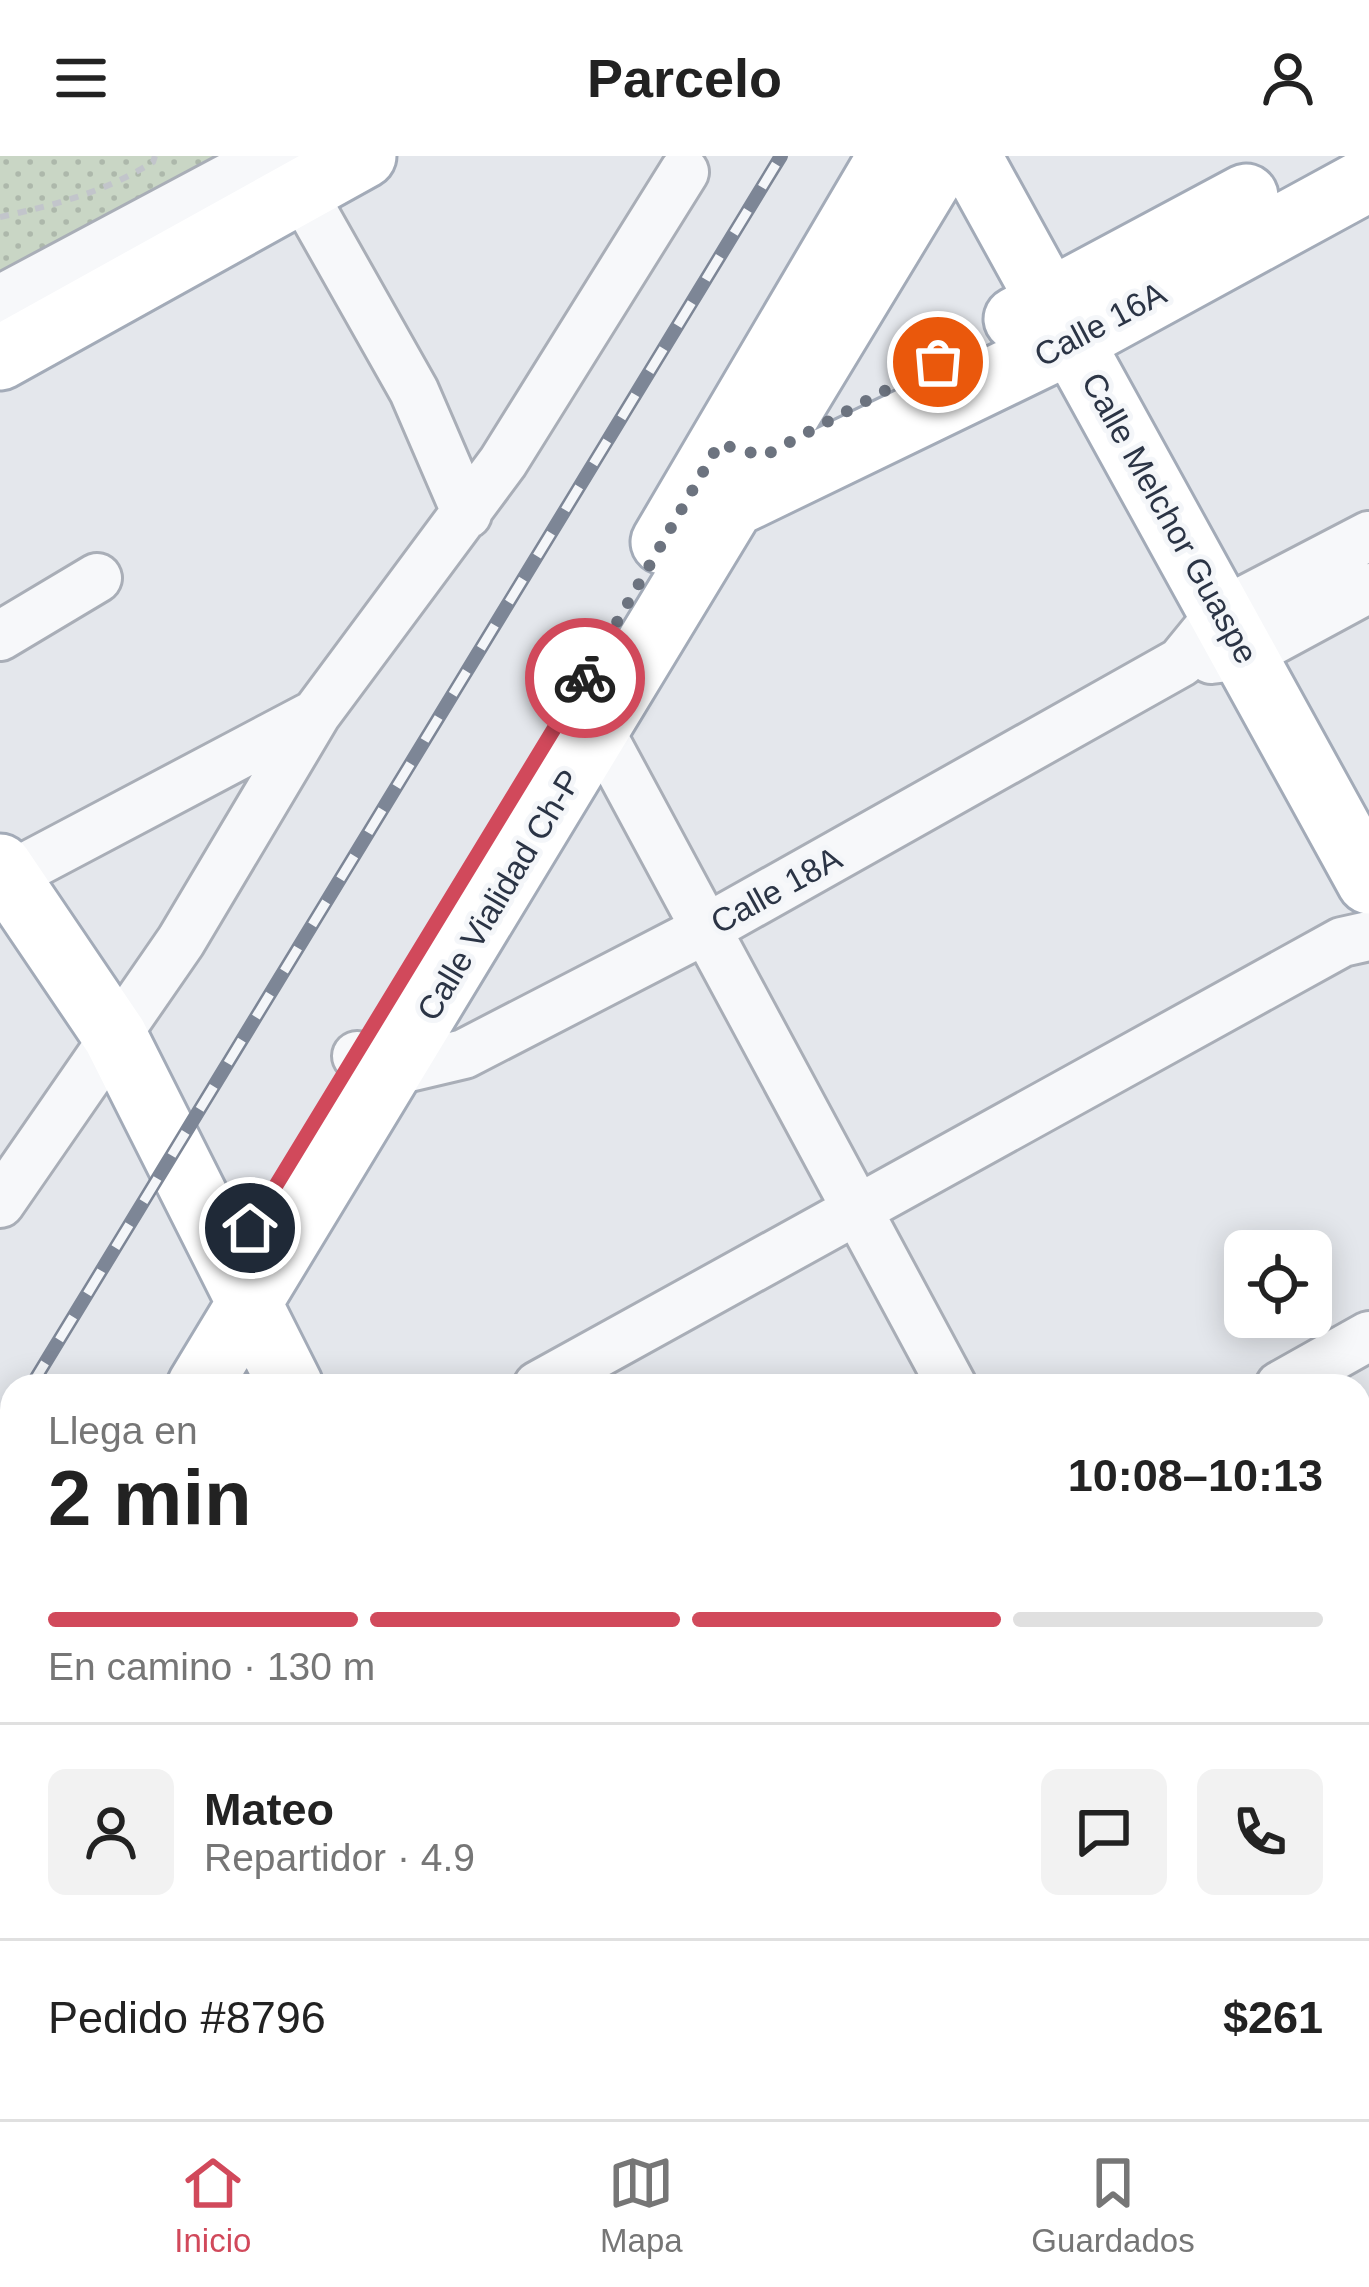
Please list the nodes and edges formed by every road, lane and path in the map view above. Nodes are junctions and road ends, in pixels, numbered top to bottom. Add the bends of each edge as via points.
1 (155, 156) edge
2 (364, 156) edge
3 (890, 156) edge
4 (944, 156) edge
5 (969, 156) edge
6 (1322, 156) edge
7 (292, 166) edge
8 (684, 172) dead end
9 (1369, 179) edge
10 (0, 217) edge
11 (0, 300) edge
12 (1061, 321) junction
13 (0, 330) edge
14 (0, 358) edge
15 (728, 472) junction
16 (467, 514) junction
17 (1369, 536) edge
18 (97, 578) dead end
19 (1369, 588) edge
20 (1233, 634) junction
21 (0, 636) edge
22 (316, 714) junction
23 (585, 716) junction
24 (2, 875) edge
25 (1369, 882) edge
26 (1360, 928) edge
27 (704, 930) junction
28 (115, 1036) junction
29 (375, 1063) junction
30 (0, 1203) edge
31 (857, 1209) junction
32 (239, 1283) junction
33 (1369, 1336) edge
34 (162, 1374) edge
35 (204, 1374) edge
36 (285, 1374) edge
37 (560, 1374) edge
38 (946, 1374) edge
39 (1301, 1374) edge

1 - 10 path via 83,197
2 - 7 main road
3 - 15 main road, Calle Vialidad Ch-P
4 - 15 main road, Calle Vialidad Ch-P
5 - 12 main road, Calle Melchor Guaspe
6 - 12 main road, Calle 16A
7 - 11 street
7 - 13 street
7 - 14 main road
7 - 16 street via 414,391
8 - 16 street
9 - 12 main road, Calle 16A
12 - 15 main road, Calle 16A
12 - 20 main road, Calle Melchor Guaspe
15 - 23 main road, Calle Vialidad Ch-P
16 - 22 street
17 - 20 street, Calle 18A
18 - 21 street
19 - 20 street, Calle 18A
20 - 25 main road, Calle Melchor Guaspe
20 - 27 street, Calle 18A
22 - 24 street
22 - 28 street
23 - 27 street
23 - 29 main road, Calle Vialidad Ch-P
24 - 28 main road
26 - 31 street
27 - 29 street, Calle 18A via 464,1054
27 - 31 street
28 - 30 street
28 - 32 main road
29 - 32 main road, Calle Vialidad Ch-P
31 - 37 street
31 - 38 street
32 - 34 main road, Calle Vialidad Ch-P
32 - 35 main road, Calle Vialidad Ch-P
32 - 36 main road
33 - 39 street

